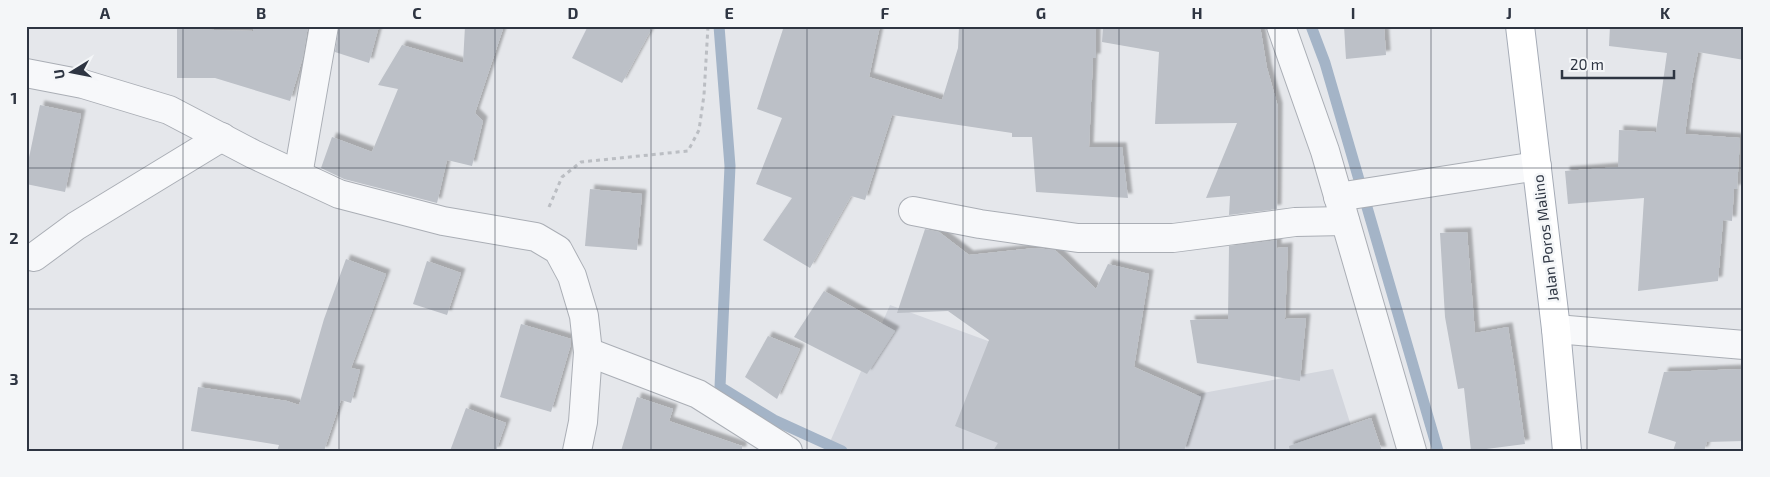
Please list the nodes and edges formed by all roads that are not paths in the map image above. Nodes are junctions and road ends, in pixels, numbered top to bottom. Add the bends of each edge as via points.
1 (324, 26) edge
2 (1281, 26) edge
3 (1520, 26) edge
4 (26, 73) edge
5 (222, 137) junction
6 (1537, 166) junction
7 (298, 175) junction
8 (1342, 209) junction
9 (913, 211) dead end
10 (34, 257) dead end
11 (1556, 329) junction
12 (1744, 344) edge
13 (588, 352) junction
14 (577, 451) edge
15 (788, 451) edge
16 (1412, 451) edge
17 (1568, 451) edge

1 - 7 street
2 - 8 street
3 - 6 main road, Jalan Poros Malino
4 - 5 street via 83,84 168,110
5 - 7 street
5 - 10 street via 76,226
6 - 8 street
6 - 11 main road, Jalan Poros Malino
7 - 13 street via 339,194 433,219 536,237 558,250 572,276 584,316
8 - 9 street via 1295,222 1173,238 1078,238
8 - 16 street
11 - 12 street
11 - 17 main road, Jalan Poros Malino
13 - 14 street via 583,422
13 - 15 street via 698,394

